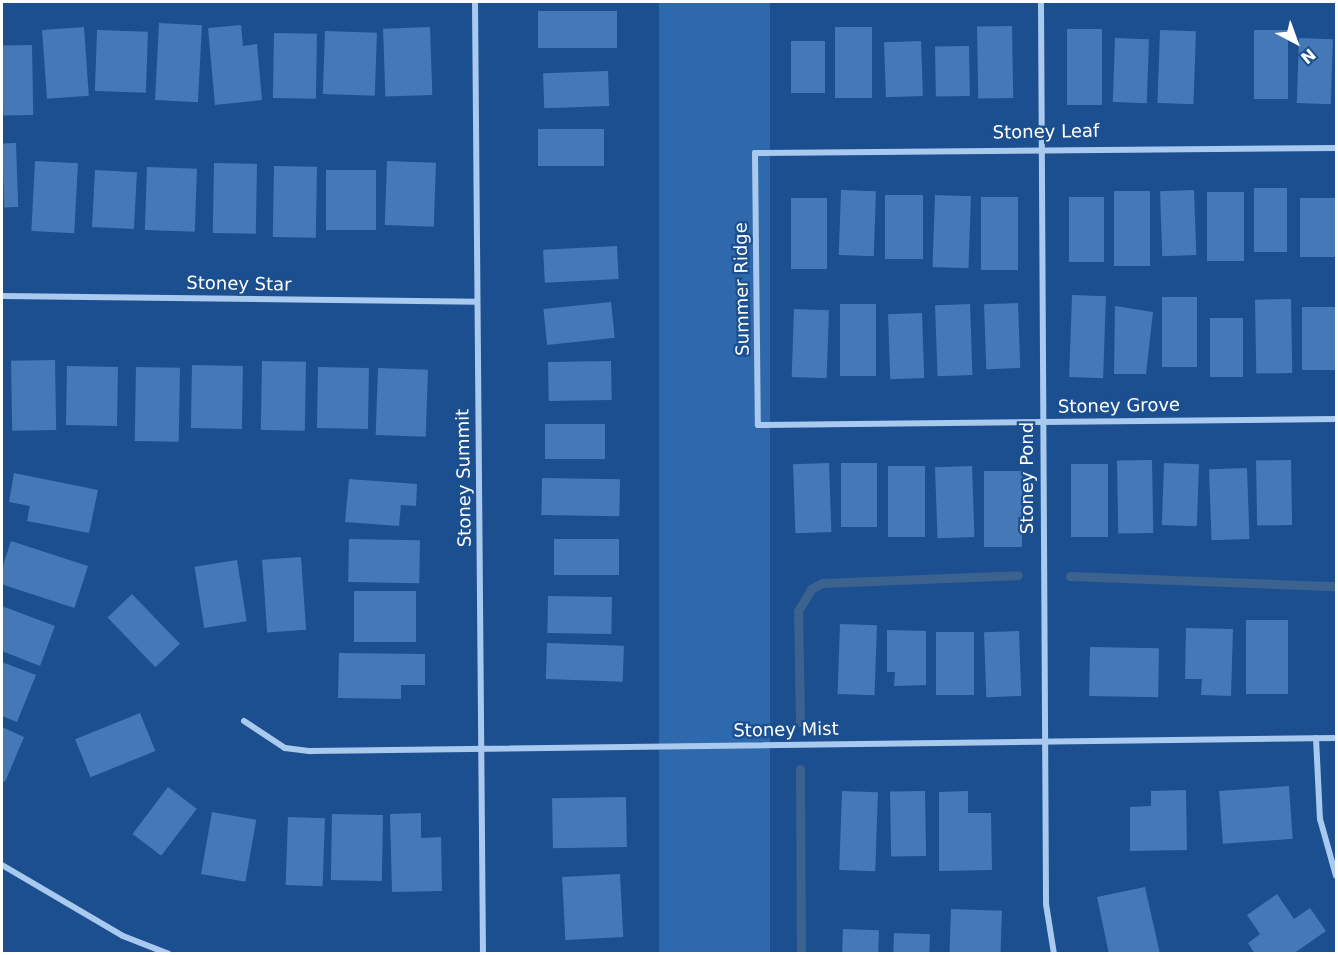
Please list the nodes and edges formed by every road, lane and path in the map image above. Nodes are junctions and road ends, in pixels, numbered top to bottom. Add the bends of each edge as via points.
1 (475, 2) edge
2 (1041, 2) edge
3 (1041, 146) junction
4 (1336, 147) edge
5 (755, 153) joint
6 (2, 296) edge
7 (477, 302) junction
8 (1336, 419) edge
9 (1042, 422) junction
10 (758, 425) joint
11 (244, 721) dead end
12 (1316, 738) junction
13 (1336, 738) edge
14 (1046, 742) junction
15 (481, 749) junction
16 (2, 865) edge
17 (1336, 876) edge
18 (169, 954) edge
19 (483, 954) edge
20 (1054, 954) edge

1 - 7 street, Stoney Summit
2 - 3 street, Stoney Pond
3 - 4 street, Stoney Leaf
3 - 5 street, Stoney Leaf
3 - 9 street, Stoney Pond
5 - 10 street, Summer Ridge
6 - 7 street, Stoney Star
7 - 15 street, Stoney Summit
8 - 9 street, Stoney Grove
9 - 10 street, Stoney Grove
9 - 14 street, Stoney Pond
11 - 15 street, Stoney Mist via 285,748
12 - 13 street, Stoney Mist
12 - 14 street, Stoney Mist
12 - 17 street via 1320,819
14 - 15 street, Stoney Mist
14 - 20 street, Stoney Pond via 1046,904
15 - 19 street, Stoney Summit
16 - 18 street via 123,936

